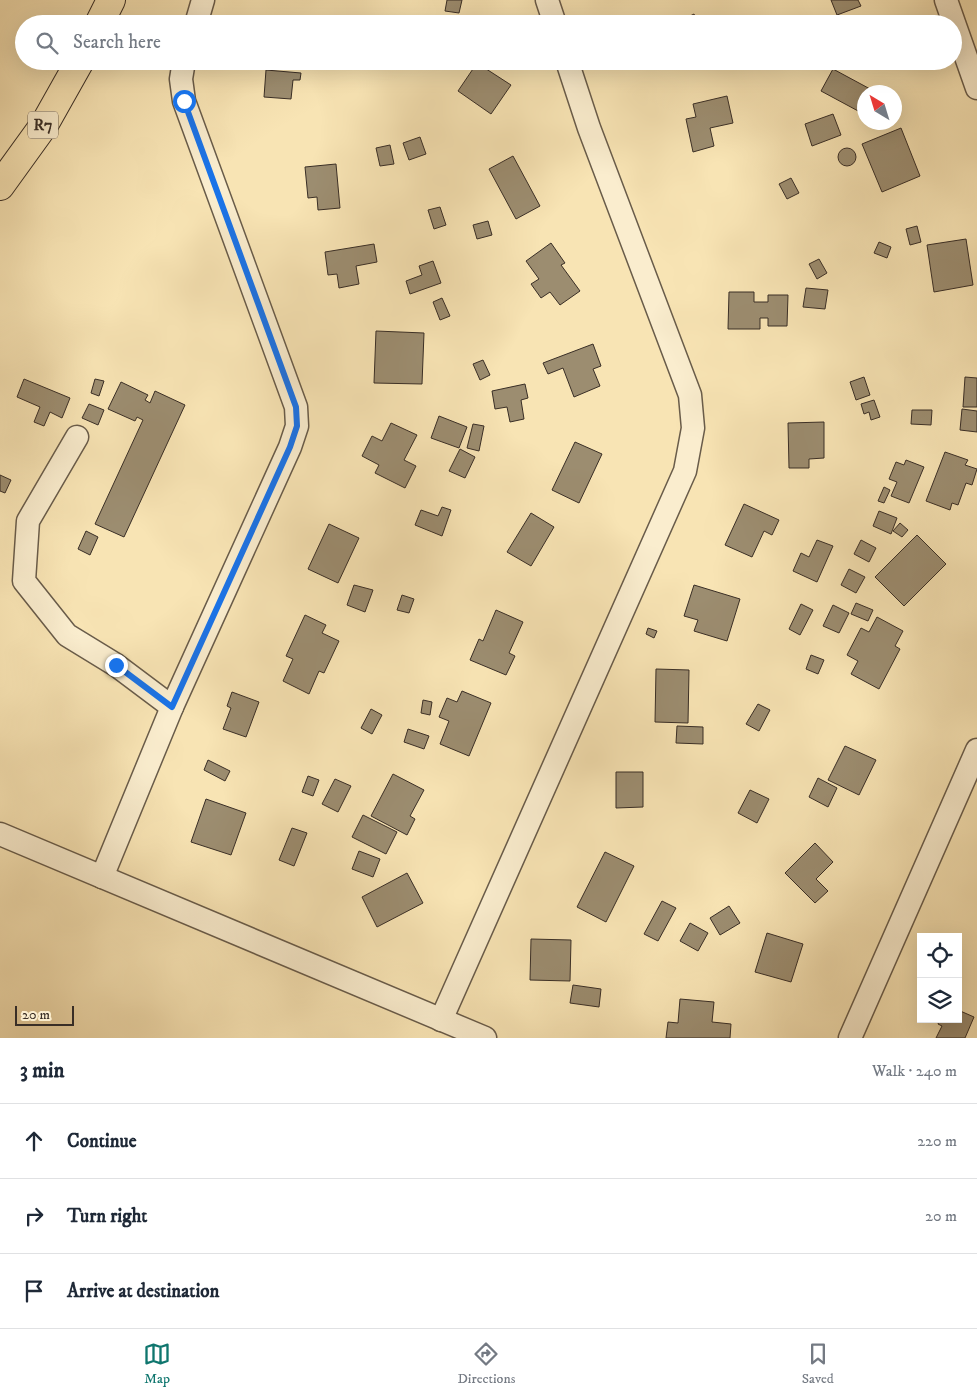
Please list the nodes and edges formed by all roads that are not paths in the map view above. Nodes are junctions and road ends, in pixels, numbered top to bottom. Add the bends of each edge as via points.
1 (110, 0) edge
2 (203, 0) edge
3 (547, 0) edge
4 (946, 0) edge
5 (103, 15) edge
6 (199, 15) edge
7 (552, 15) edge
8 (951, 15) edge
9 (962, 45) edge
10 (75, 70) edge
11 (182, 70) edge
12 (570, 70) edge
13 (977, 88) edge
14 (0, 186) edge
15 (77, 437) dead end
16 (172, 707) junction
17 (977, 750) edge
18 (0, 834) edge
19 (102, 877) junction
20 (441, 1020) junction
21 (485, 1038) edge
22 (850, 1038) edge

1 - 5 highway
2 - 6 street
3 - 7 street
4 - 8 street
9 - 13 street
10 - 14 highway, R7 via 44,125
11 - 16 street via 184,101 296,407 297,426
12 - 20 street via 690,395 693,428 685,471
15 - 16 street via 28,521 24,581 67,635 116,665
16 - 19 street
17 - 22 street
18 - 19 street
19 - 20 street
20 - 21 street

